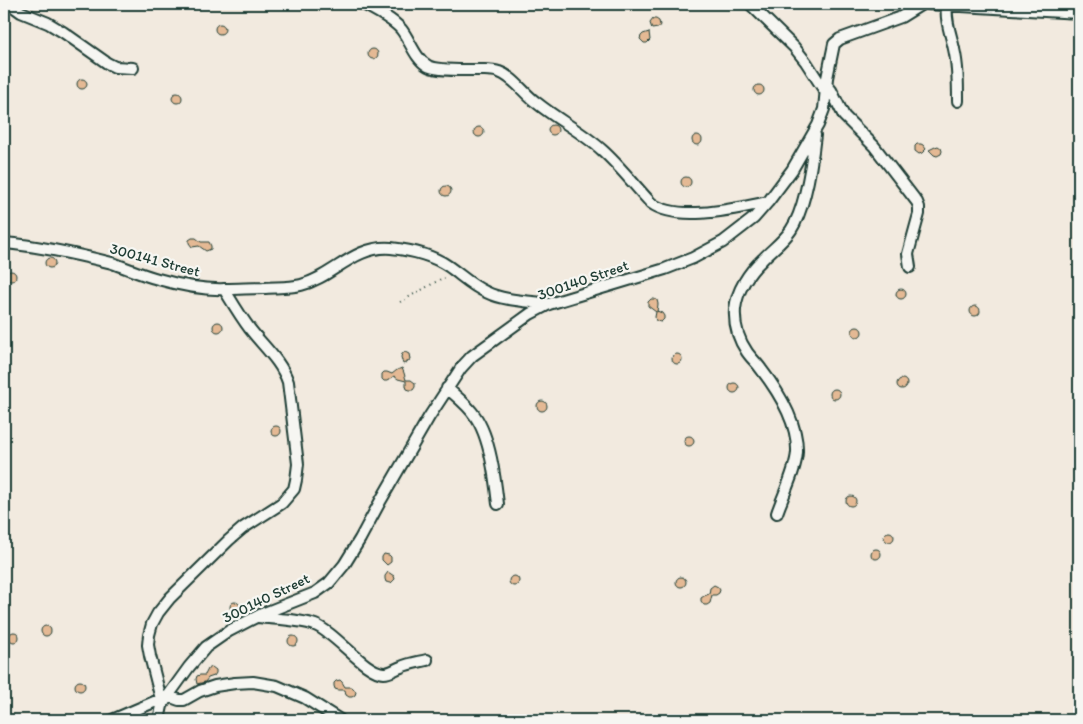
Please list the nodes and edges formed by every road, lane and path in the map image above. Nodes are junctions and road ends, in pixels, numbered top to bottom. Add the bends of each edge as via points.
1 (10, 4) edge
2 (363, 4) edge
3 (750, 4) edge
4 (922, 4) edge
5 (928, 4) edge
6 (947, 6) junction
7 (1079, 13) edge
8 (134, 68) dead end
9 (826, 89) junction
10 (958, 101) dead end
11 (815, 130) junction
12 (768, 202) junction
13 (4, 243) edge
14 (910, 267) dead end
15 (460, 276) junction
16 (224, 289) junction
17 (400, 302) dead end
18 (549, 304) junction
19 (447, 388) junction
20 (498, 504) dead end
21 (777, 513) dead end
22 (256, 617) junction
23 (427, 660) dead end
24 (164, 697) junction
25 (112, 720) edge
26 (159, 720) edge
27 (340, 720) edge

1 - 8 street via 64,32 107,63
2 - 12 street via 393,22 419,58 431,68 502,72 537,103 601,149 658,208 689,213
3 - 9 street via 798,52
4 - 9 street, 300140 Street via 900,17 834,44
5 - 6 street
6 - 7 street
6 - 10 street via 958,74
9 - 11 street, 300140 Street via 824,109
9 - 14 street via 831,90 844,116 874,146 917,202 918,214 908,254
11 - 12 street, 300140 Street via 792,170
11 - 21 street via 813,155 797,219 785,238 750,274 737,296 735,309 739,337 777,391 795,437 797,452 794,466
12 - 18 street, 300140 Street via 754,218 723,242 693,258
13 - 16 street, 300141 Street via 44,247 113,264 159,280
15 - 16 street, 300141 Street via 433,258 390,248 367,250 302,284
15 - 17 path via 441,279
15 - 18 street, 300141 Street via 487,293
16 - 24 street via 249,328 285,373 298,464 296,480 294,489 282,503 229,540 158,613 148,645
18 - 19 street, 300140 Street via 472,356
19 - 20 street via 476,417 490,457
19 - 22 street, 300140 Street via 360,539 329,583 315,593
22 - 23 street via 315,625 381,673 391,673
22 - 24 street, 300140 Street via 206,647
24 - 25 street
24 - 26 street, 300140 Street
24 - 27 street via 184,700 215,686 253,682 277,686 305,698

